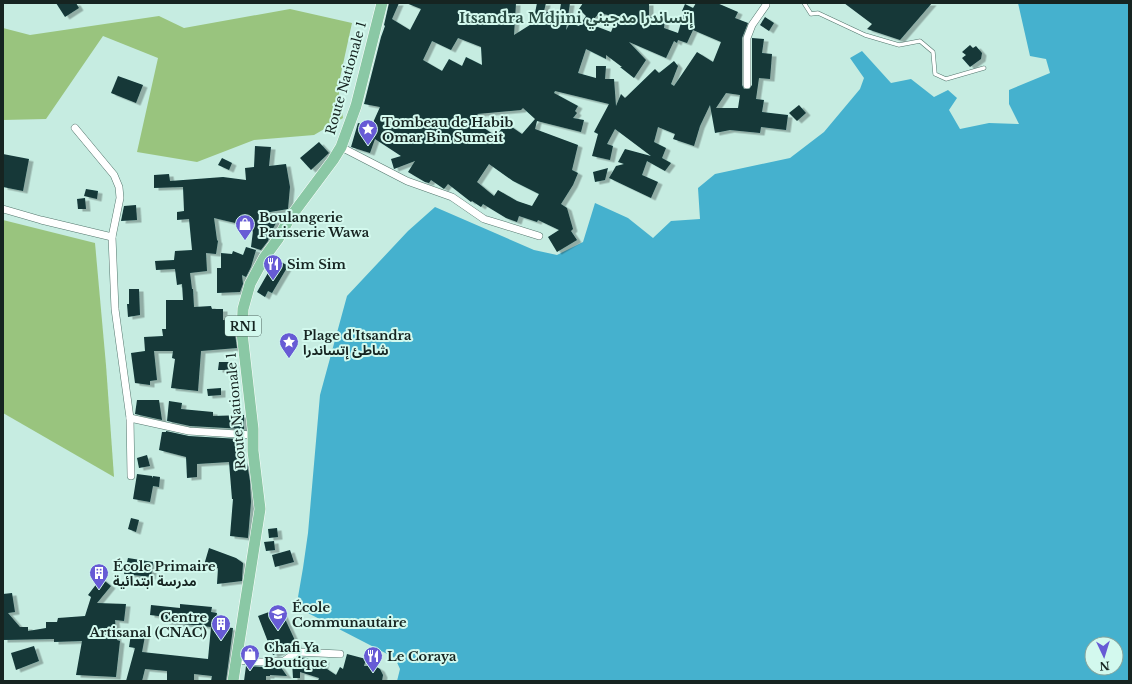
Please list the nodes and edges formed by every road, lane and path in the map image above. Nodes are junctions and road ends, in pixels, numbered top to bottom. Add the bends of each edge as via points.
1 (382, 3) edge
2 (766, 3) edge
3 (804, 3) edge
4 (984, 68) dead end
5 (747, 85) dead end
6 (75, 128) dead end
7 (341, 147) junction
8 (3, 209) edge
9 (539, 236) dead end
10 (112, 237) junction
11 (130, 418) junction
12 (253, 435) junction
13 (131, 476) dead end
14 (340, 654) dead end
15 (237, 660) junction
16 (233, 681) edge

1 - 7 main road, Route Nationale 1 / RN1 via 356,106
2 - 5 street via 747,38
3 - 4 lane via 812,14 818,13 865,35 899,45 920,41 933,52 935,74 946,79
6 - 10 street via 114,175 119,187 120,198
7 - 9 street via 407,181 452,197 484,219
7 - 12 main road, Route Nationale 1 / RN1 via 289,219 250,284 243,309 242,333
8 - 10 street
10 - 11 street via 115,309
11 - 12 street via 189,431
11 - 13 street
12 - 15 main road, Route Nationale 1 / RN1 via 252,451 260,509
14 - 15 street via 297,652 284,660
15 - 16 main road, Route Nationale 1 / RN1

